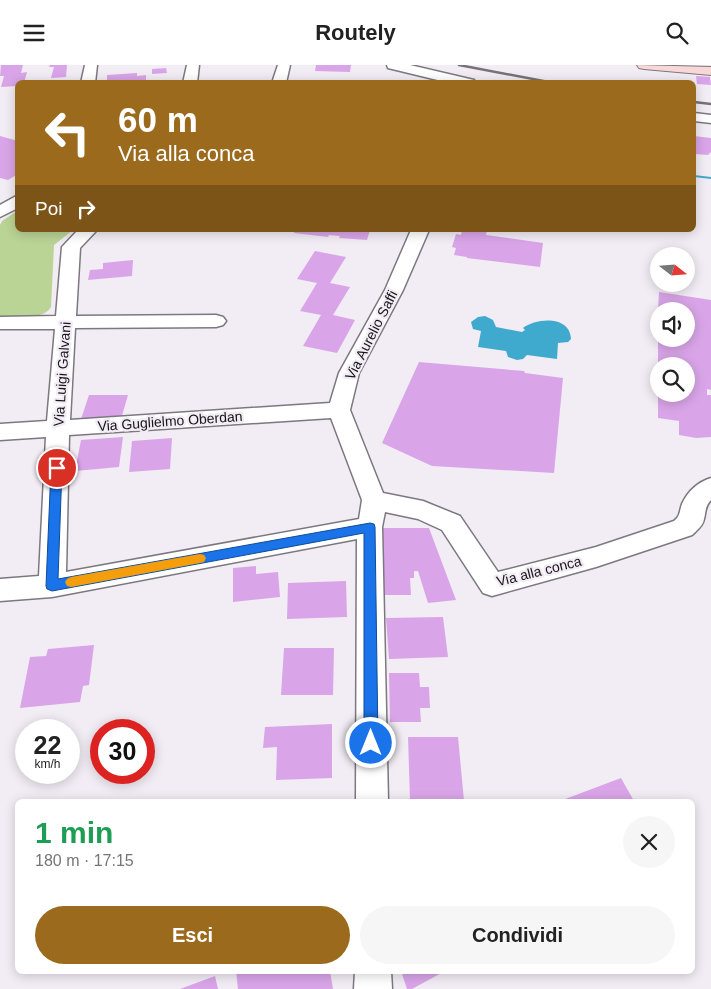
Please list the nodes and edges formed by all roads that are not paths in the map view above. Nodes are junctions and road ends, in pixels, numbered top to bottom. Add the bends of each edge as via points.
1 (91, 65) edge
2 (193, 65) edge
3 (284, 65) edge
4 (393, 65) edge
5 (644, 65) edge
6 (711, 71) edge
7 (433, 79) edge
8 (88, 80) edge
9 (190, 80) edge
10 (280, 80) edge
11 (696, 117) edge
12 (711, 119) edge
13 (15, 203) edge
14 (0, 212) edge
15 (86, 232) edge
16 (419, 232) edge
17 (216, 321) dead end
18 (0, 323) edge
19 (66, 323) junction
20 (339, 409) junction
21 (58, 429) junction
22 (0, 432) edge
23 (711, 487) edge
24 (372, 514) junction
25 (52, 586) junction
26 (0, 590) edge
27 (372, 799) edge
28 (373, 974) edge
29 (373, 989) edge

1 - 8 street
2 - 9 street
3 - 10 street
4 - 7 street
5 - 6 street
11 - 12 street
13 - 14 street
15 - 19 street, Via Luigi Galvani via 71,247
16 - 20 street, Via Aurelio Saffi via 394,290 349,373
17 - 19 street
18 - 19 street
19 - 21 street, Via Luigi Galvani
20 - 21 street, Via Guglielmo Oberdan
20 - 24 street
21 - 22 street, Via Guglielmo Oberdan
21 - 25 street, Via Luigi Galvani
23 - 24 street, Via alla conca via 696,497 692,520 683,528 596,557 492,585 451,523 423,511
24 - 25 street, Via alla conca
24 - 27 street
25 - 26 street, Via alla conca
28 - 29 street

